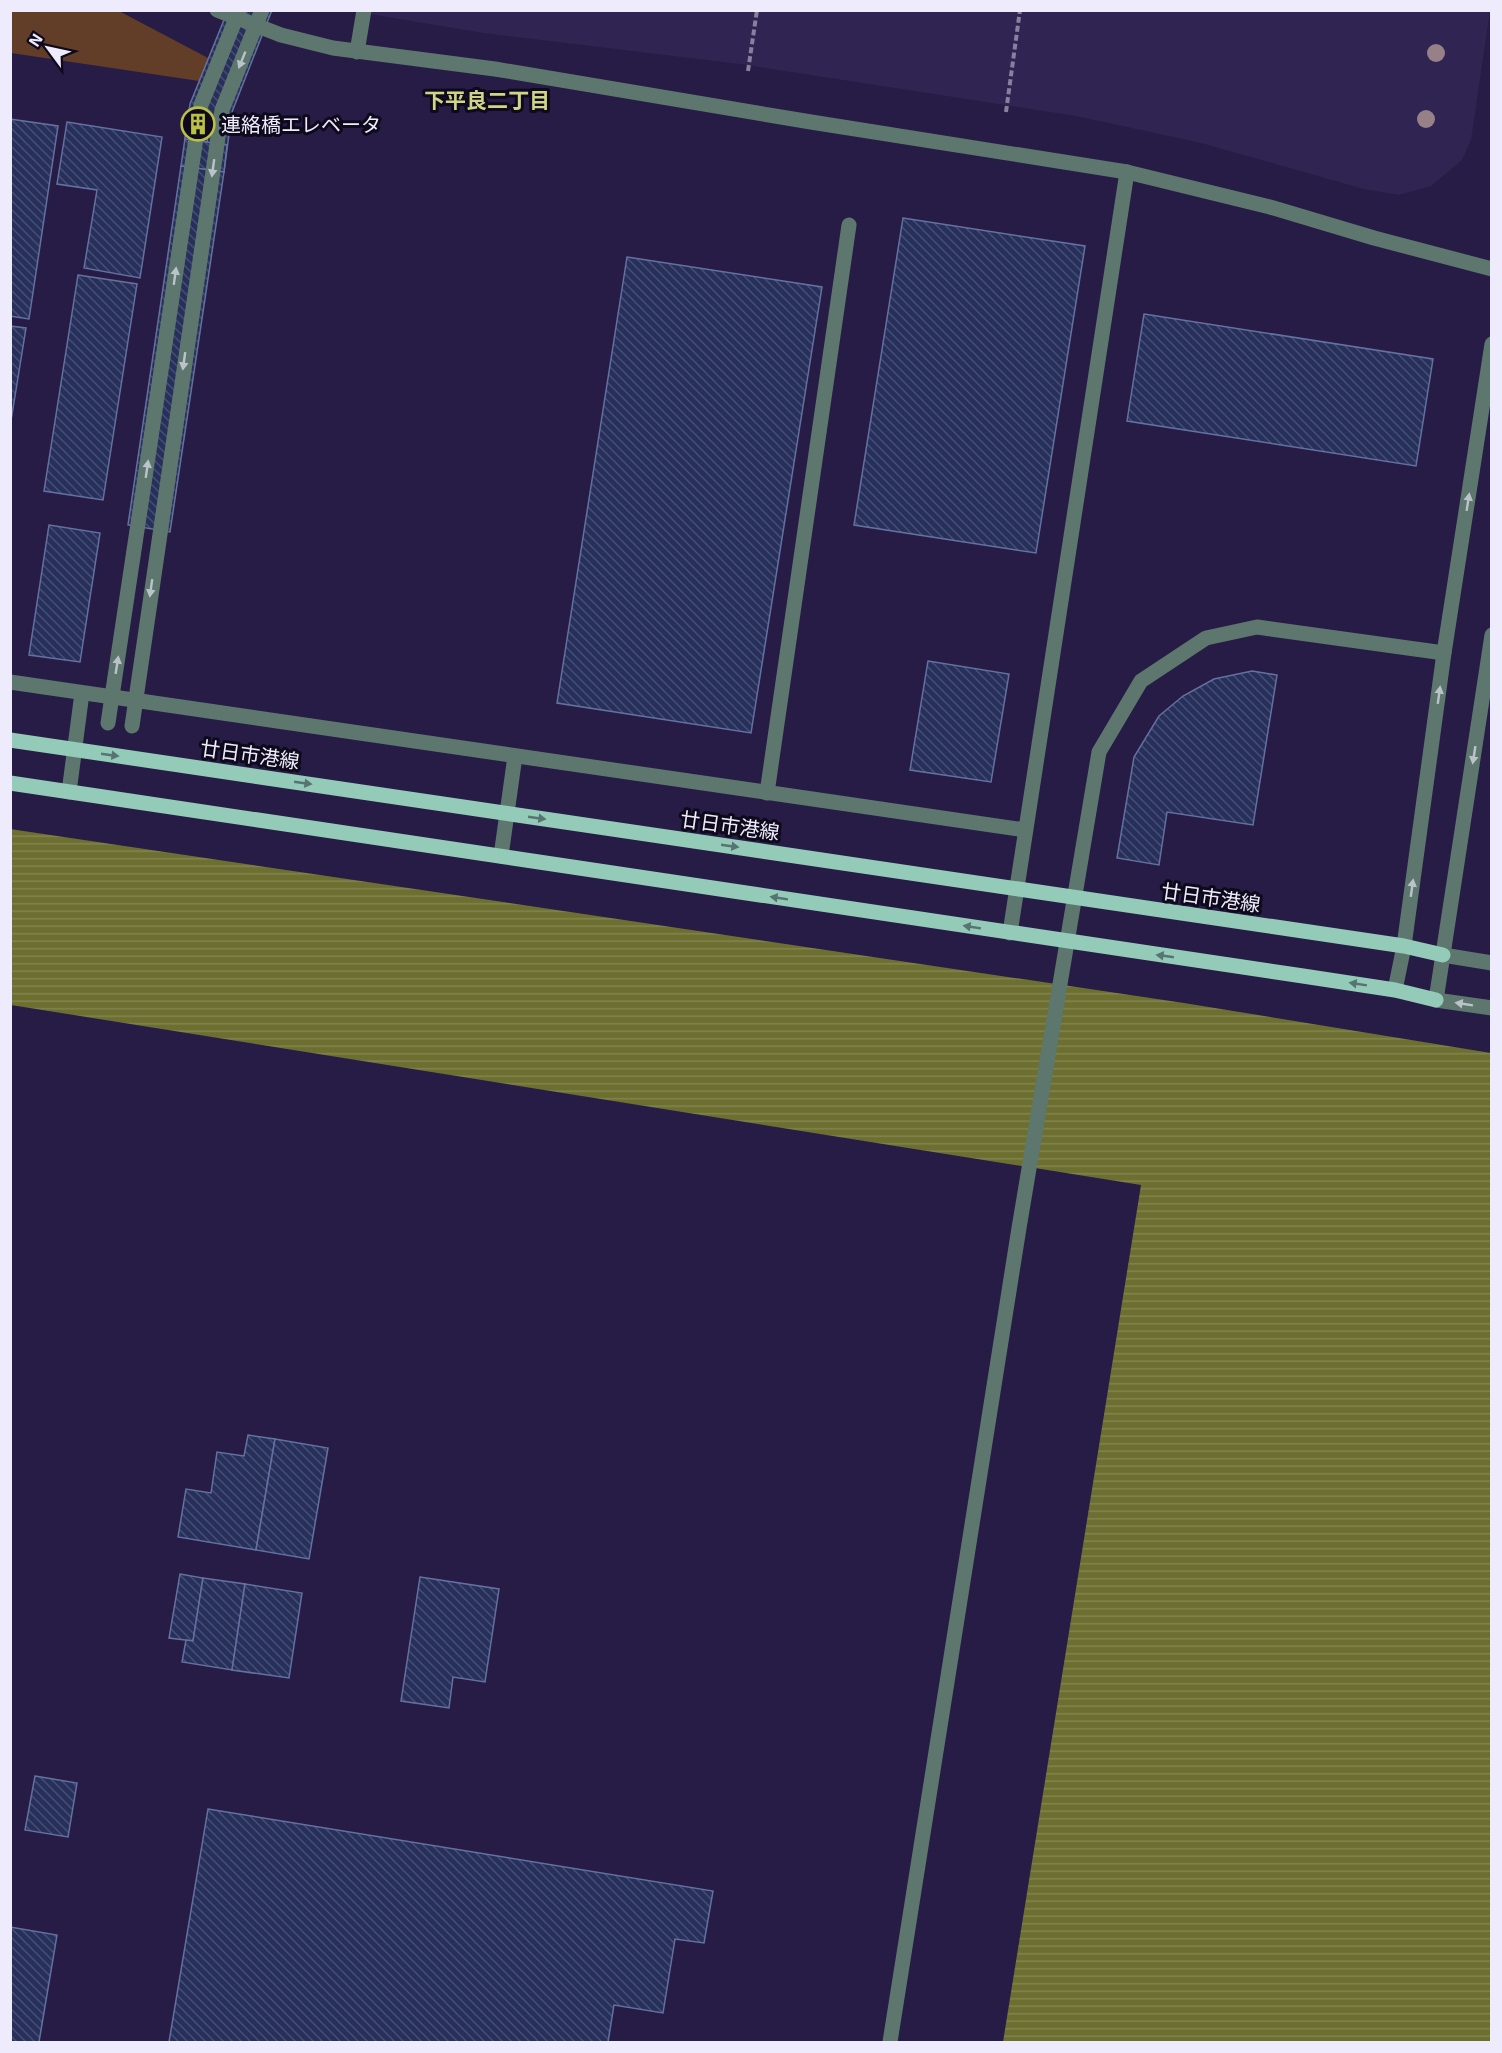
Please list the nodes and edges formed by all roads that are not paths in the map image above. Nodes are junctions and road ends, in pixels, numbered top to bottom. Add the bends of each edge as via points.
1 (217, 10) edge
2 (239, 10) edge
3 (262, 10) edge
4 (364, 10) edge
5 (357, 52) junction
6 (1127, 172) junction
7 (849, 225) dead end
8 (1491, 269) edge
9 (1491, 344) edge
10 (1491, 634) edge
11 (1444, 654) junction
12 (10, 682) edge
13 (82, 693) junction
14 (112, 698) junction
15 (135, 700) junction
16 (108, 723) dead end
17 (132, 726) dead end
18 (10, 740) edge
19 (75, 749) junction
20 (515, 756) junction
21 (10, 783) edge
22 (69, 792) junction
23 (767, 793) junction
24 (507, 813) junction
25 (1025, 830) junction
26 (501, 856) junction
27 (1016, 889) junction
28 (1010, 933) junction
29 (1404, 946) junction
30 (1443, 955) junction
31 (1491, 963) edge
32 (1395, 990) junction
33 (1436, 1000) junction
34 (1491, 1008) edge
35 (890, 2043) edge

1 - 5 street via 281,35
14 -> 2 street via 201,105
3 -> 15 street via 222,110
4 - 5 street
5 - 6 street via 495,69
6 - 8 street via 1270,207
6 - 25 street
7 - 23 street
11 -> 9 street
10 -> 30 street
29 -> 11 street
11 - 35 street via 1257,627 1206,638 1141,681 1099,752
12 - 13 street
13 - 14 street
13 - 19 street
14 - 15 street
14 - 16 street
15 - 17 street
15 - 20 street
18 - 19 main road, 廿日市港線
19 - 22 street
19 -> 24 main road, 廿日市港線
20 - 23 street
20 - 24 street
21 - 22 main road
22 - 26 main road
23 - 25 street
24 - 26 street
24 -> 27 main road, 廿日市港線
25 - 27 street
28 -> 26 main road
27 - 28 street
27 - 29 main road, 廿日市港線
32 -> 28 main road
29 - 30 main road, 廿日市港線
29 - 32 street
30 - 31 street
30 - 33 street
32 - 33 main road
34 -> 33 street

